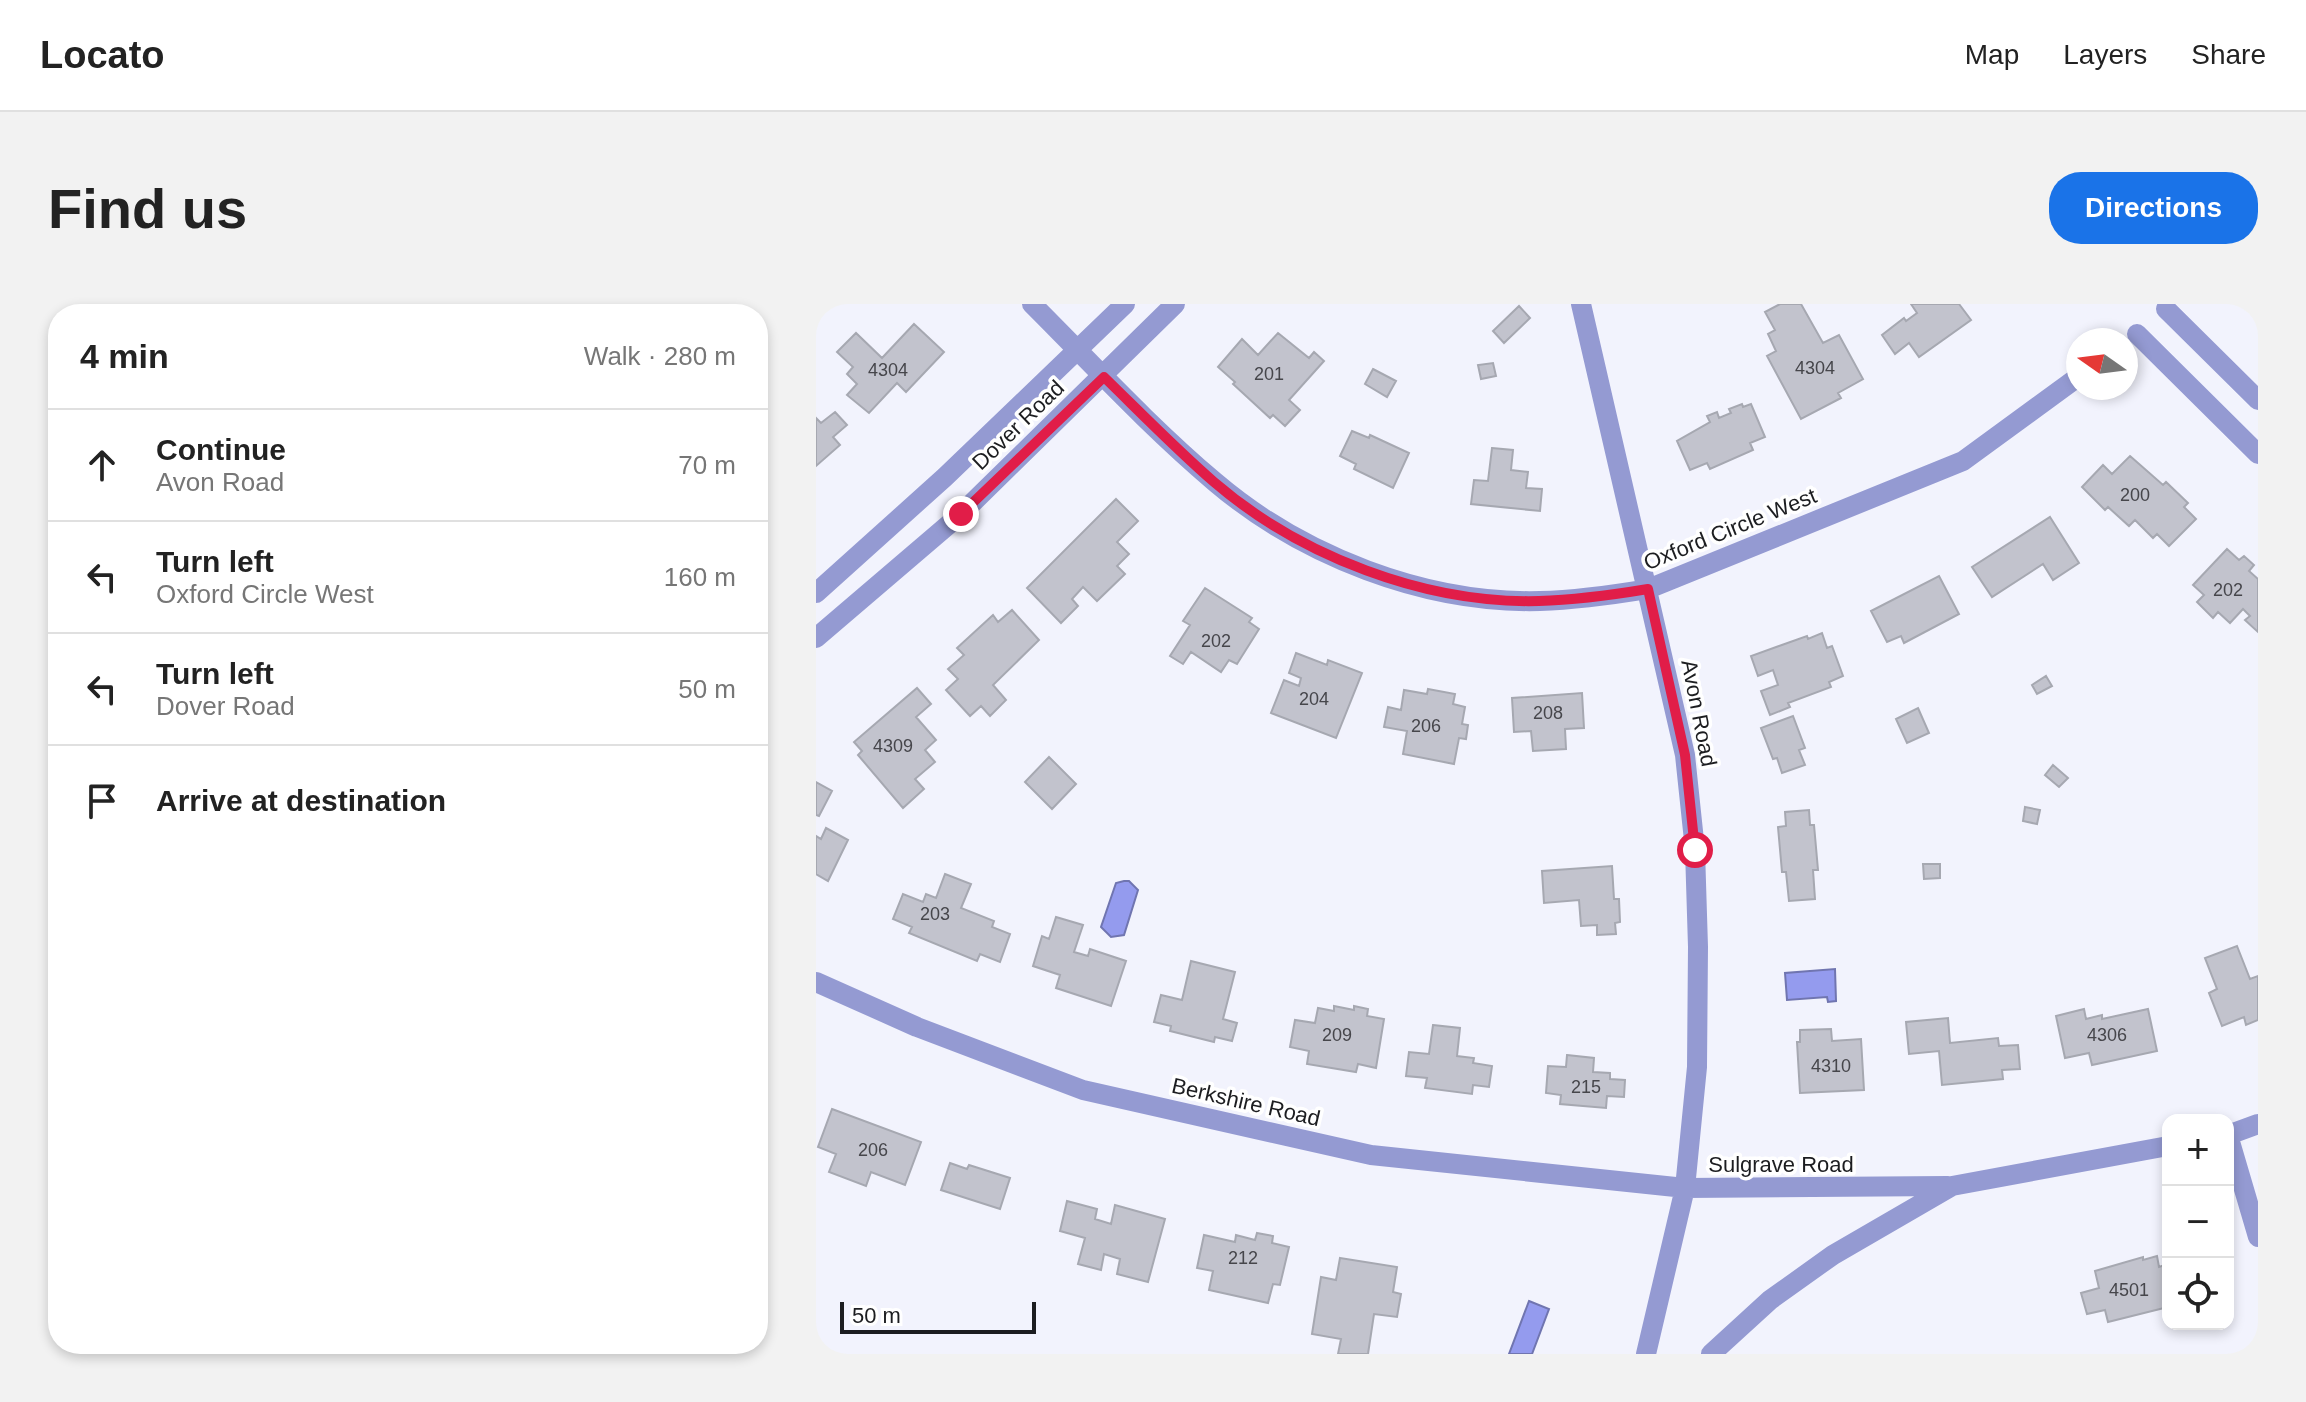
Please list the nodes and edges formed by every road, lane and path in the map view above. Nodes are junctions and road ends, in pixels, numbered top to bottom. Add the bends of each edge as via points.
1 (1032, 304) edge
2 (1125, 304) edge
3 (1175, 304) edge
4 (1581, 304) edge
5 (2168, 307) edge
6 (2138, 333) edge
7 (2138, 344) edge
8 (1079, 350) junction
9 (1104, 377) junction
10 (2066, 386) edge
11 (2258, 400) edge
12 (2258, 454) edge
13 (1648, 589) junction
14 (816, 593) edge
15 (816, 638) edge
16 (816, 982) edge
17 (2258, 1124) edge
18 (2234, 1133) edge
19 (2162, 1147) edge
20 (2234, 1155) edge
21 (1952, 1186) junction
22 (1685, 1188) junction
23 (2258, 1237) edge
24 (1646, 1354) edge
25 (1711, 1354) edge

1 - 8 street, Oxford Circle West
2 - 8 street, Dover Road
3 - 9 street, Dover Road
4 - 13 street, Avon Road
5 - 6 street
5 - 11 street
7 - 12 street
8 - 9 street, Oxford Circle West
8 - 14 street, Dover Road
9 - 13 street, Oxford Circle West via 1216,483 1269,522 1319,551 1383,577 1466,596 1537,601
9 - 15 street, Dover Road via 961,514
10 - 13 street, Oxford Circle West via 1963,461
13 - 22 street, Avon Road via 1685,755 1695,850 1697,1067
16 - 22 street, Berkshire Road via 1083,1090 1371,1155
17 - 18 street
19 - 21 street, Sulgrave Road
20 - 23 street
21 - 22 street, Sulgrave Road
21 - 25 street, Sulgrave Road via 1833,1255 1770,1300
22 - 24 street, Sulgrave Road

